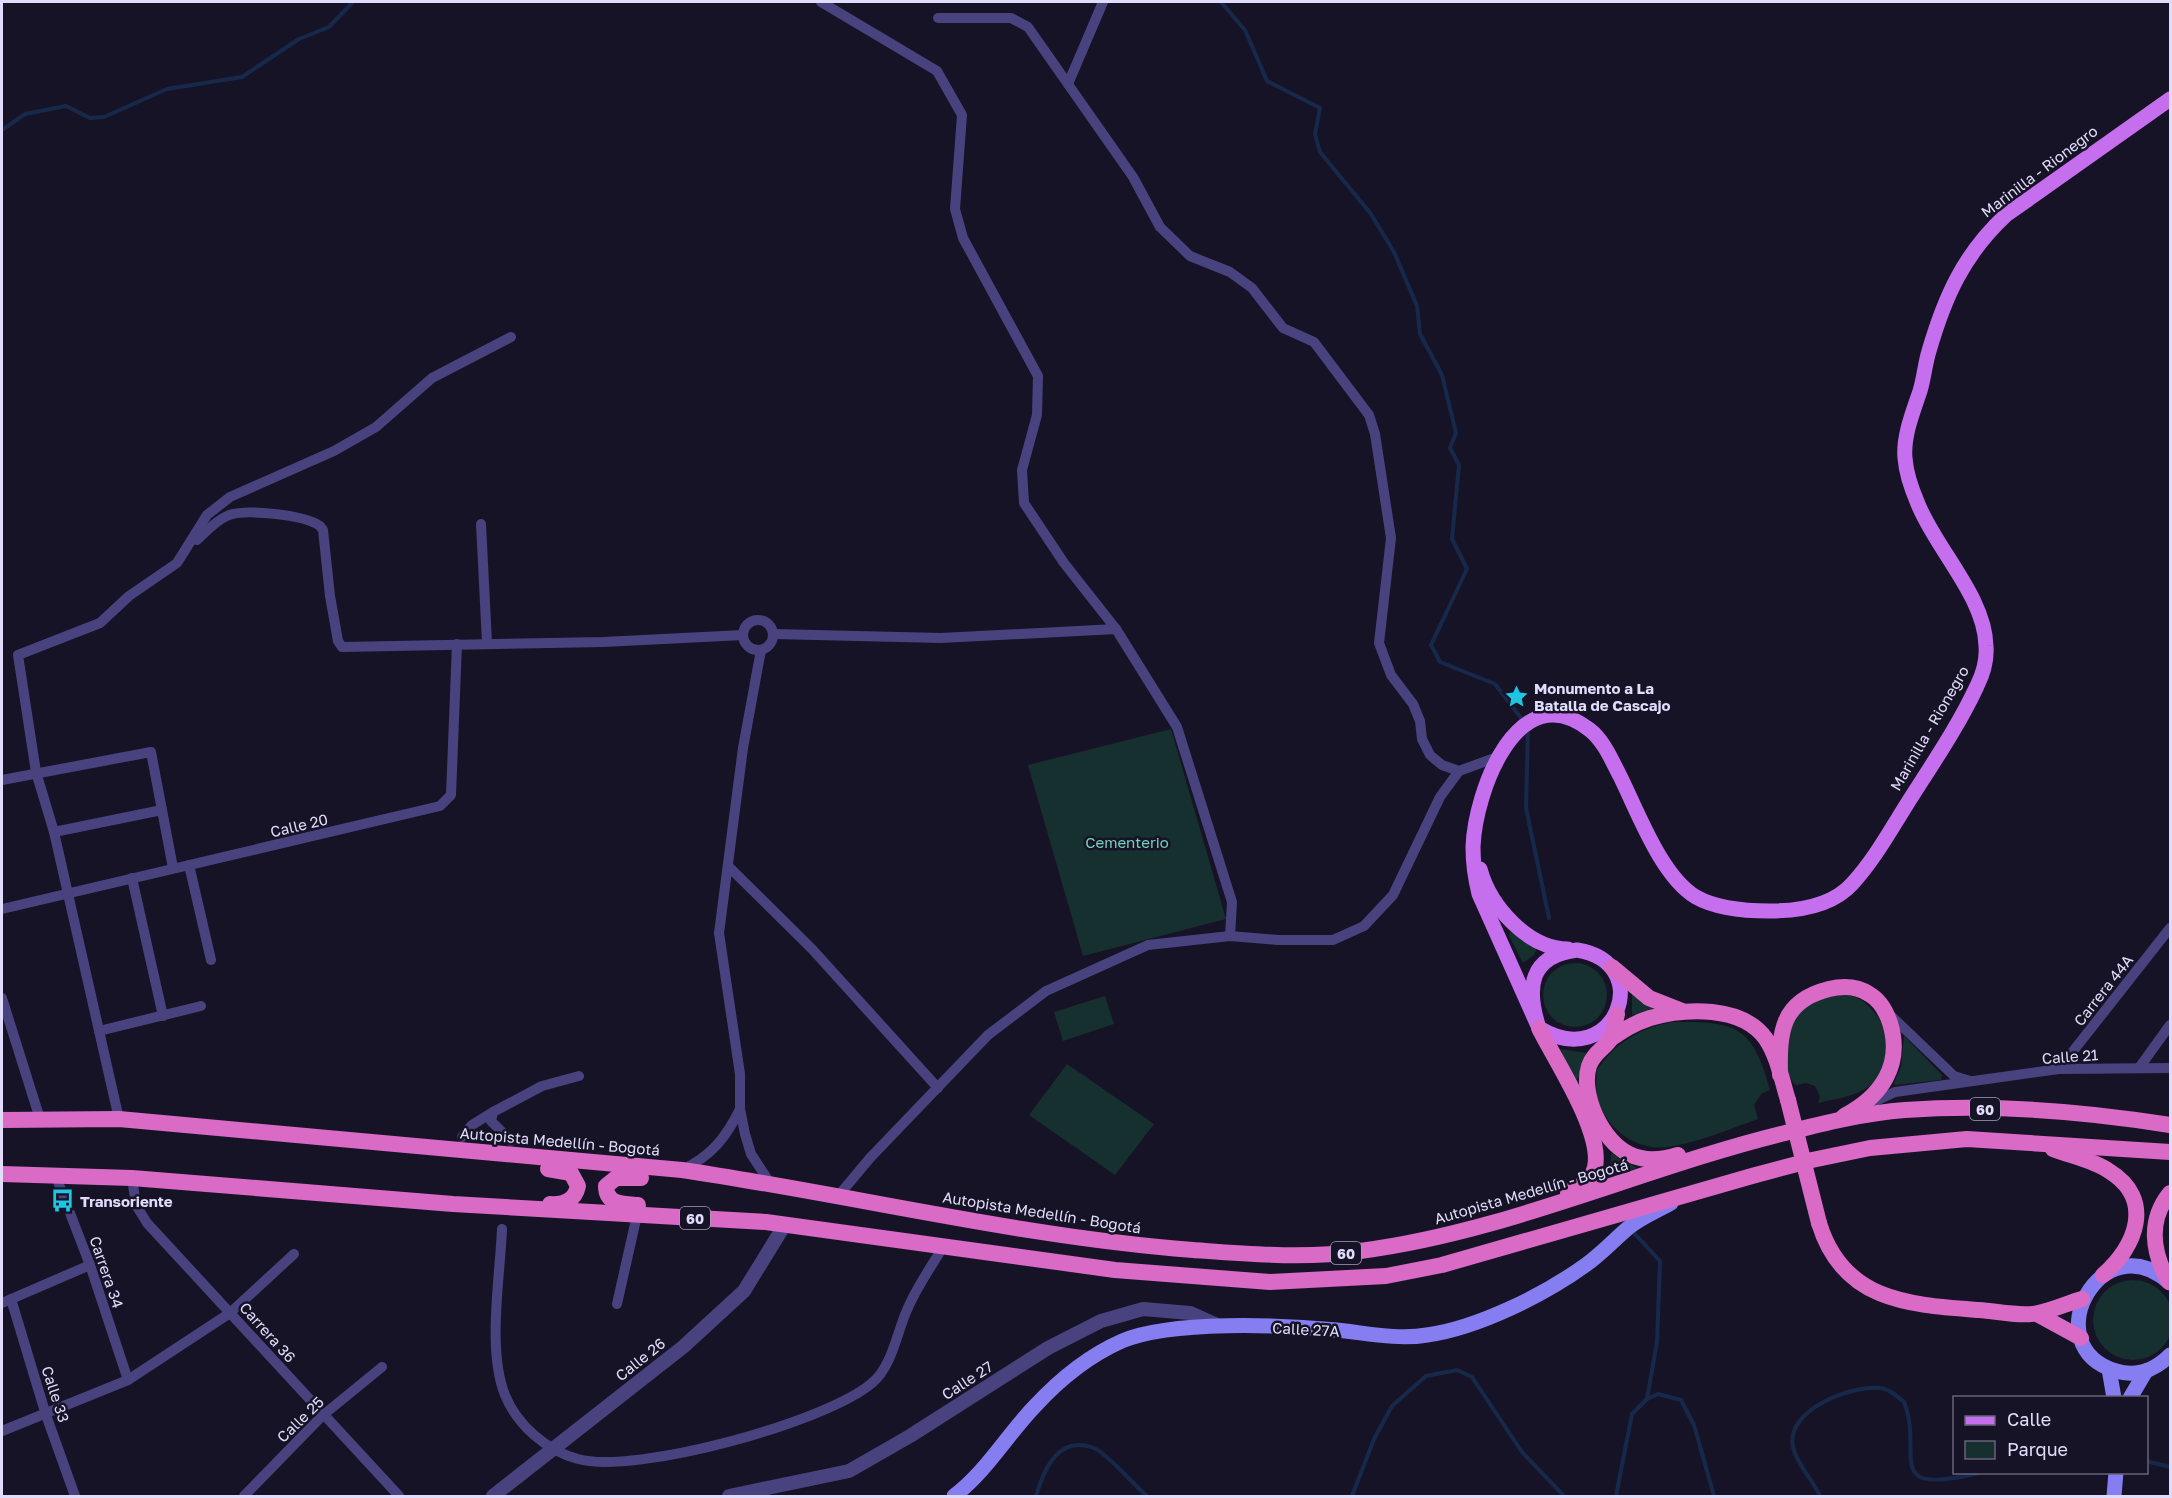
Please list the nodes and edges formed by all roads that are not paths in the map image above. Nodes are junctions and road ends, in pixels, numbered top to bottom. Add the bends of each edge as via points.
1 (821, 2) edge
2 (1103, 2) edge
3 (938, 18) dead end
4 (1068, 84) junction
5 (2170, 99) edge
6 (511, 337) dead end
7 (481, 524) dead end
8 (188, 549) junction
9 (1116, 629) junction
10 (774, 634) junction
11 (743, 635) junction
12 (487, 643) junction
13 (457, 644) junction
14 (762, 650) junction
15 (1500, 756) junction
16 (1460, 771) junction
17 (36, 772) junction
18 (2, 780) edge
19 (162, 810) junction
20 (54, 832) junction
21 (1473, 843) junction
22 (189, 865) junction
23 (728, 866) junction
24 (173, 868) junction
25 (132, 878) junction
26 (68, 894) junction
27 (2, 909) edge
28 (2170, 928) edge
29 (1230, 936) junction
30 (1577, 950) junction
31 (212, 960) dead end
32 (1612, 967) junction
33 (2, 998) edge
34 (201, 1006) dead end
35 (1885, 1010) junction
36 (1695, 1013) junction
37 (163, 1016) junction
38 (2170, 1025) edge
39 (1539, 1028) junction
40 (1613, 1029) junction
41 (99, 1031) junction
42 (13, 1034) junction
43 (2, 1036) edge
44 (2139, 1068) junction
45 (2170, 1068) edge
46 (2059, 1069) junction
47 (1780, 1075) junction
48 (579, 1076) dead end
49 (1973, 1082) junction
50 (938, 1088) junction
51 (1863, 1107) junction
52 (740, 1109) junction
53 (494, 1112) junction
54 (40, 1119) junction
55 (119, 1119) junction
56 (2, 1120) edge
57 (1832, 1122) junction
58 (2170, 1125) edge
59 (462, 1137) dead end
60 (512, 1141) dead end
61 (374, 1142) junction
62 (2035, 1143) junction
63 (1730, 1148) junction
64 (2170, 1152) edge
65 (682, 1170) junction
66 (2, 1174) edge
67 (55, 1174) junction
68 (132, 1178) junction
69 (776, 1184) junction
70 (2170, 1193) edge
71 (839, 1195) junction
72 (1683, 1196) junction
73 (453, 1204) junction
74 (1526, 1214) junction
75 (637, 1215) junction
76 (766, 1222) junction
77 (784, 1226) junction
78 (502, 1229) dead end
79 (943, 1246) junction
80 (294, 1254) dead end
81 (90, 1265) junction
82 (2103, 1275) junction
83 (2170, 1283) edge
84 (2082, 1299) junction
85 (6, 1301) edge
86 (617, 1304) dead end
87 (230, 1312) junction
88 (2037, 1314) junction
89 (1222, 1327) junction
90 (2081, 1338) junction
91 (2170, 1355) edge
92 (382, 1367) dead end
93 (2109, 1369) junction
94 (2146, 1371) junction
95 (128, 1380) junction
96 (2114, 1396) edge
97 (2131, 1396) edge
98 (46, 1415) junction
99 (322, 1416) junction
100 (2, 1431) edge
101 (554, 1449) junction
102 (2116, 1474) edge
103 (75, 1497) edge
104 (244, 1497) edge
105 (399, 1497) edge
106 (493, 1497) edge
107 (729, 1497) edge
108 (954, 1497) edge
109 (2114, 1497) edge

1 - 9 street via 937,71 962,115 955,209 963,238 1038,375 1037,414 1022,470 1021,496 1038,527
2 - 4 street
3 - 4 street via 1011,18 1028,27
4 - 16 street via 1133,177 1160,227 1190,256 1230,272 1252,288 1282,328 1314,342 1369,415 1391,538 1379,643 1391,675 1413,704 1430,755 1442,765
5 - 15 main road, Marinilla - Rionegro via 2006,215 1968,256 1947,299 1928,353 1904,455 1918,507 1972,600 1983,627 1984,667 1978,685 1933,763 1850,887 1817,906 1788,911 1727,908 1699,899 1669,872 1593,732 1577,721 1554,716 1524,724
6 - 8 street via 432,378 376,427 334,451 230,497 207,515
7 - 12 street
8 - 13 street via 217,522 237,513 275,514 316,522 323,530 330,596 342,647
8 - 17 street via 177,563 93,627 18,655
9 - 10 street via 941,638
9 - 29 street via 1177,727 1232,902
10 - 11 street via 770,624 761,620 747,625
10 - 14 street via 771,644
11 - 12 street
11 - 14 street via 747,645
12 - 13 street
13 - 22 street, Calle 20 via 451,795 447,801 440,806
14 - 23 street via 743,748
15 - 16 street
15 - 21 main road, Marinilla - Rionegro via 1480,808
16 - 29 street via 1440,796 1393,895 1364,926 1333,940
17 - 18 street
17 - 19 street via 151,752
17 - 20 street
19 - 20 street
19 - 24 street
20 - 26 street
21 - 30 main road via 1492,896 1522,931 1556,949
21 - 39 main road via 1479,894
22 - 24 street, Calle 20
22 - 31 street
23 - 50 street via 812,949
23 - 52 street via 719,933 740,1074
24 - 25 street, Calle 20
25 - 26 street, Calle 20
25 - 37 street
26 - 27 street, Calle 20
26 - 41 street
28 - 46 street, Carrera 44A
29 - 50 street via 1148,945 1046,992 993,1031
30 - 32 main road via 1590,952
30 - 39 main road via 1555,955 1538,970 1531,999
32 - 36 highway via 1649,998
32 - 40 main road via 1621,990
33 - 42 street
34 - 37 street
35 - 47 highway via 1869,993 1848,987 1806,997 1784,1024
35 - 49 street via 1954,1076
35 - 51 highway via 1894,1039 1893,1065 1880,1089
36 - 40 highway via 1649,1018
36 - 47 highway via 1738,1017 1753,1025 1766,1039
37 - 41 street
38 - 44 street
39 - 40 main road via 1569,1039 1584,1039
39 - 74 highway via 1587,1122 1595,1142 1596,1162 1585,1184 1537,1203
40 - 63 highway via 1595,1053 1587,1080 1590,1101 1613,1142 1627,1154 1643,1159
41 - 55 street
42 - 43 street
42 - 54 street
44 - 45 street, Calle 21
44 - 46 street, Calle 21
46 - 49 street, Calle 21
47 - 88 highway, bridge via 1820,1223 1831,1251 1845,1269 1865,1286 1893,1300
48 - 53 street via 542,1086
49 - 51 street, Calle 21 via 1895,1092
50 - 71 street
51 - 57 highway
52 - 65 street via 728,1134 714,1150
52 - 69 street via 750,1154
53 - 59 street via 472,1125
53 - 60 street via 491,1121
54 - 55 highway, Autopista Medellín - Bogotá / 60
54 - 56 highway, Autopista Medellín - Bogotá / 60
55 - 61 highway, Autopista Medellín - Bogotá / 60
57 - 58 highway, Autopista Medellín - Bogotá / 60 via 1902,1110 1964,1109 2067,1112
57 - 63 highway, Autopista Medellín - Bogotá / 60
61 - 65 highway, Autopista Medellín - Bogotá / 60
61 - 73 highway via 418,1157 565,1170 578,1186 572,1199 557,1205 482,1199
62 - 64 highway, 60
62 - 72 highway, 60 via 1967,1139 1870,1148
62 - 82 highway via 2100,1166 2119,1178 2130,1193 2136,1228 2116,1264
63 - 74 highway, Autopista Medellín - Bogotá / 60
65 - 69 highway, Autopista Medellín - Bogotá / 60
66 - 67 highway, 60
67 - 68 highway, 60
67 - 81 street, Carrera 34
68 - 73 highway, 60
68 - 87 street, Carrera 36 via 136,1205 147,1223
69 - 71 highway, Autopista Medellín - Bogotá / 60
69 - 76 highway via 765,1187 622,1176 606,1186 606,1195 619,1203 749,1213
70 - 83 highway via 2158,1213 2154,1233 2160,1265
71 - 74 highway, Autopista Medellín - Bogotá / 60 via 1113,1244 1260,1255 1311,1255 1391,1247
72 - 79 highway, 60 via 1505,1249 1386,1276 1270,1282 1229,1280 1115,1270
72 - 89 main road, Calle 27A via 1630,1227 1585,1265 1515,1305 1463,1327 1408,1337 1289,1326
73 - 75 highway, 60
75 - 76 highway, 60
75 - 86 street
76 - 77 highway, 60
77 - 79 highway, 60
77 - 101 street, Calle 26 via 744,1291 683,1347
78 - 101 street via 497,1371 514,1412
79 - 101 street via 873,1383 834,1404 784,1425 714,1446 651,1459 606,1464
80 - 87 street
81 - 85 street
81 - 95 street, Carrera 34
82 - 83 main road via 2131,1266 2158,1273
82 - 84 main road
84 - 88 highway
84 - 90 main road via 2078,1312
85 - 98 street, Calle 33
87 - 95 street
87 - 99 street, Carrera 36
88 - 90 highway
89 - 107 street, Calle 27 via 1190,1313 1143,1309 1101,1321 1048,1348 849,1471
89 - 108 main road, Calle 27A via 1156,1332 1123,1340 1082,1363 1035,1406
90 - 93 main road via 2097,1361
91 - 94 main road
92 - 99 street, Calle 25
93 - 94 main road
93 - 96 main road
94 - 97 main road
95 - 98 street
98 - 100 street
98 - 103 street, Calle 33
99 - 104 street, Calle 25
99 - 105 street, Carrera 36
101 - 106 street, Calle 26
102 - 109 main road

